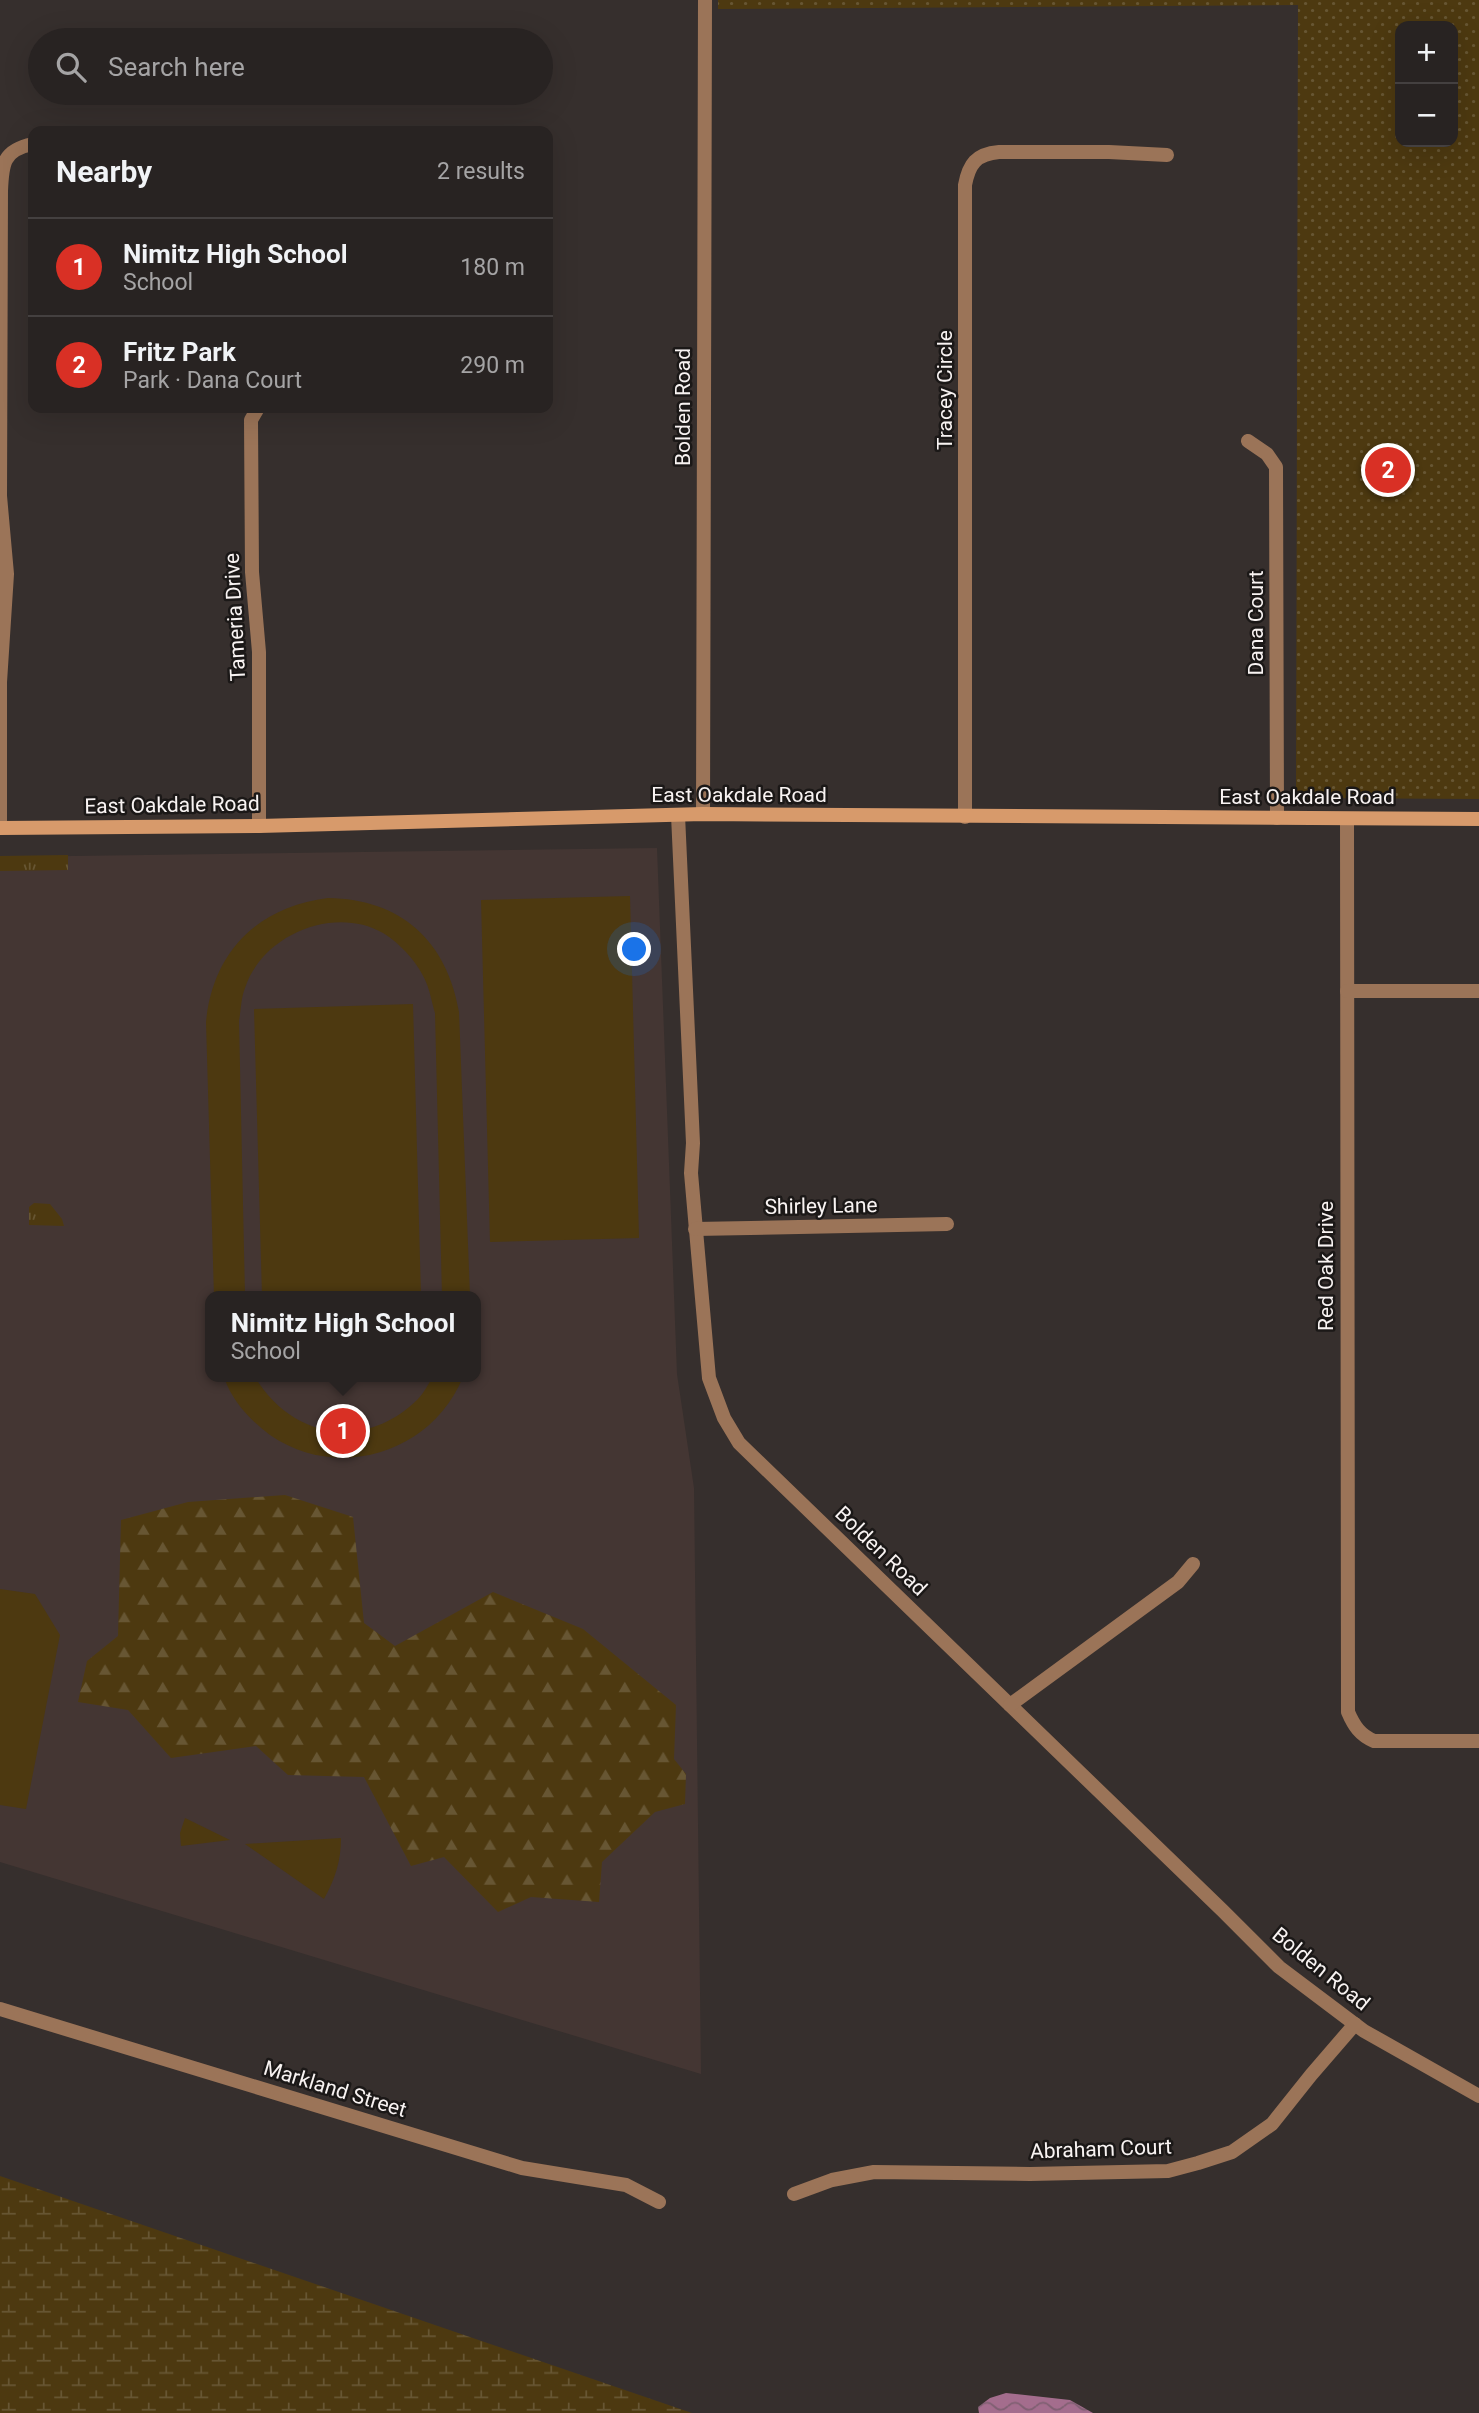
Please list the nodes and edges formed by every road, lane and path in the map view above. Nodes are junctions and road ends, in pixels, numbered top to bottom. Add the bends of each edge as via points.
1 (705, 0) edge
2 (28, 145) edge
3 (1167, 155) dead end
4 (255, 413) edge
5 (1248, 440) dead end
6 (703, 814) junction
7 (678, 815) junction
8 (965, 817) junction
9 (1277, 818) junction
10 (1347, 819) junction
11 (1479, 819) edge
12 (259, 826) junction
13 (0, 828) edge
14 (1347, 991) junction
15 (1479, 991) edge
16 (947, 1224) dead end
17 (695, 1230) junction
18 (1193, 1564) dead end
19 (1010, 1705) junction
20 (1479, 1741) edge
21 (0, 2009) edge
22 (1355, 2024) junction
23 (1479, 2096) edge
24 (794, 2194) dead end
25 (659, 2202) dead end

1 - 6 street, Bolden Road
2 - 13 street via 6,158 1,191 0,496 7,574 0,682
3 - 8 street, Tracey Circle via 984,153 967,171
4 - 12 street, Tameria Drive via 251,420 252,572 259,652
5 - 9 street, Dana Court via 1276,467
6 - 7 street, East Oakdale Road
6 - 8 street, East Oakdale Road
7 - 12 street, East Oakdale Road
7 - 17 street, Bolden Road
8 - 9 street, East Oakdale Road
9 - 10 street, East Oakdale Road
10 - 11 street, East Oakdale Road
10 - 14 street, Red Oak Drive
12 - 13 street, East Oakdale Road
14 - 15 street
14 - 20 street, Red Oak Drive via 1348,1712 1354,1726 1374,1741
16 - 17 street, Shirley Lane
17 - 19 street, Bolden Road via 709,1378 739,1443
18 - 19 street via 1178,1582
19 - 22 street, Bolden Road via 1279,1967
21 - 25 street, Markland Street via 522,2168 626,2185
22 - 23 street, Bolden Road
22 - 24 street, Abraham Court via 1272,2124 1232,2152 1198,2163 1168,2171 874,2172

